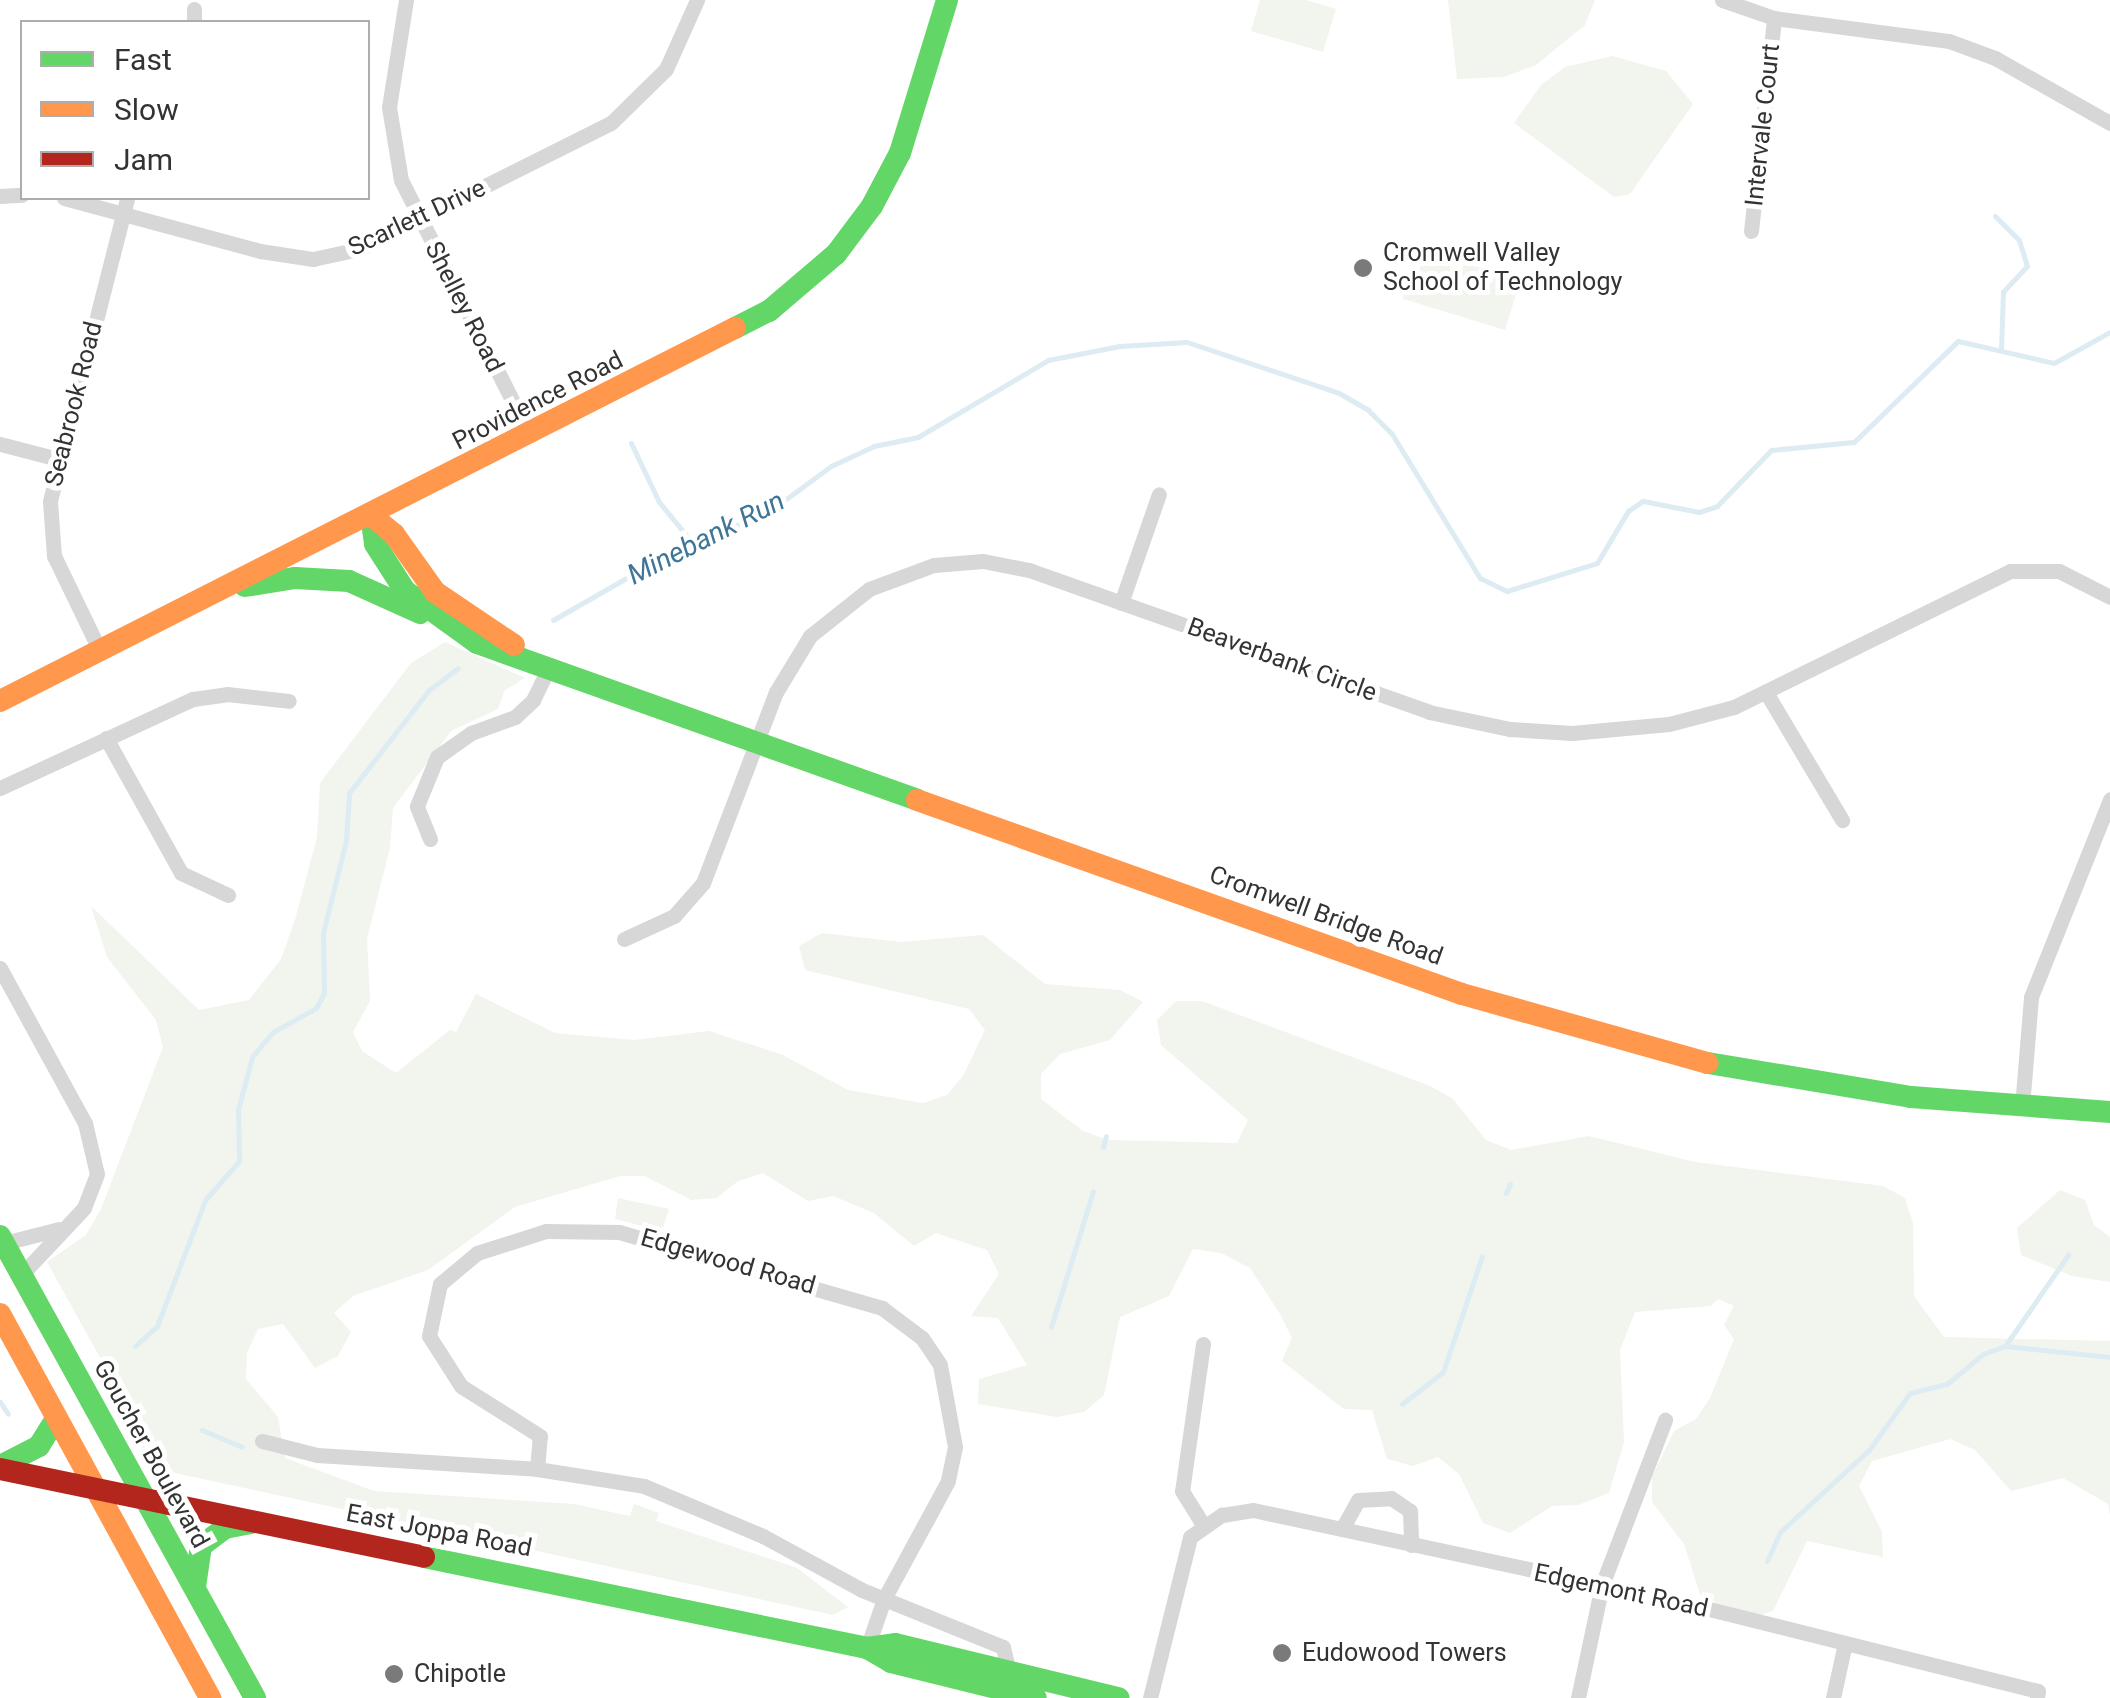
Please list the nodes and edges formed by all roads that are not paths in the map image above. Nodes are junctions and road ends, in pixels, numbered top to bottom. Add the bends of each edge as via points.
1 (406, 0) edge
2 (697, 0) edge
3 (946, 0) edge
4 (1722, 0) edge
5 (1774, 18) junction
6 (2110, 123) edge
7 (88, 200) edge
8 (125, 203) edge
9 (419, 220) junction
10 (1751, 231) dead end
11 (530, 435) junction
12 (0, 444) edge
13 (58, 459) junction
14 (1159, 494) dead end
15 (371, 515) junction
16 (222, 590) junction
17 (2110, 597) edge
18 (1122, 602) junction
19 (447, 626) junction
20 (100, 651) junction
21 (549, 667) junction
22 (1767, 694) junction
23 (0, 701) edge
24 (288, 701) dead end
25 (106, 738) junction
26 (758, 742) junction
27 (0, 788) edge
28 (2110, 800) edge
29 (1842, 820) dead end
30 (430, 840) dead end
31 (228, 895) dead end
32 (624, 939) dead end
33 (0, 968) edge
34 (2022, 1107) junction
35 (2110, 1112) edge
36 (67, 1226) junction
37 (2, 1240) edge
38 (21, 1275) junction
39 (0, 1314) edge
40 (1203, 1344) dead end
41 (56, 1419) junction
42 (1664, 1420) dead end
43 (262, 1441) dead end
44 (0, 1468) edge
45 (536, 1469) junction
46 (92, 1488) junction
47 (145, 1500) junction
48 (254, 1522) junction
49 (1203, 1525) junction
50 (1342, 1529) junction
51 (1411, 1546) junction
52 (1602, 1585) junction
53 (195, 1590) junction
54 (884, 1600) junction
55 (1844, 1643) junction
56 (867, 1648) junction
57 (1008, 1669) junction
58 (2038, 1694) edge
59 (210, 1698) edge
60 (255, 1698) edge
61 (1036, 1698) edge
62 (1119, 1698) edge
63 (1150, 1698) edge
64 (1578, 1698) edge
65 (1833, 1698) edge

1 - 9 street, Shelley Road via 390,130
2 - 9 street, Scarlett Drive via 666,69 634,106
3 - 11 street, Providence Road via 900,153 836,254 744,326
4 - 5 street
5 - 6 street via 1949,41 1995,58
5 - 10 street, Intervale Court
7 - 8 street, Scarlett Drive
8 - 9 street, Scarlett Drive via 260,251 313,259 358,249
8 - 13 street, Seabrook Road
9 - 11 street, Shelley Road
11 - 15 street, Providence Road
12 - 13 street
13 - 20 street, Seabrook Road via 50,538
14 - 18 street
15 - 16 street, Providence Road
15 - 19 street, Cromwell Bridge Road via 375,544 389,568
15 - 21 street, Cromwell Bridge Road via 394,534 435,592
16 - 19 street via 296,578 349,582
16 - 20 street, Providence Road
17 - 22 street, Beaverbank Circle via 2059,572 2010,571
18 - 22 street, Beaverbank Circle via 1430,712 1510,730 1634,729
18 - 26 street, Beaverbank Circle via 983,561 900,574 847,604 810,636 784,673
19 - 21 street, Cromwell Bridge Road
20 - 23 street, Providence Road
21 - 26 street, Cromwell Bridge Road
21 - 30 street via 533,700 515,717 471,733 437,756 417,806
22 - 29 street
24 - 25 street via 204,696
25 - 27 street
25 - 31 street via 180,873
26 - 32 street, Beaverbank Circle via 704,883 674,916
26 - 34 street, Cromwell Bridge Road via 1552,1022 1786,1080
28 - 34 street via 2031,997
33 - 36 street via 92,1140 92,1190
34 - 35 street, Cromwell Bridge Road
36 - 37 street
36 - 38 street
37 - 38 street, Goucher Boulevard
38 - 47 street, Goucher Boulevard
39 - 41 street
40 - 49 street via 1182,1491
41 - 44 street via 39,1446
41 - 46 street
42 - 52 street
43 - 45 street via 317,1456
44 - 46 street, East Joppa Road
45 - 54 street via 613,1478 678,1498
45 - 54 street, Edgewood Road via 540,1436 461,1386 429,1336 440,1284 477,1252 546,1232 619,1232 868,1302 912,1328 933,1352 954,1428 948,1481
46 - 47 street, East Joppa Road
46 - 59 street
47 - 48 street, East Joppa Road
47 - 53 street, Goucher Boulevard
48 - 53 street via 225,1528 201,1546 194,1560
48 - 56 street, East Joppa Road
49 - 50 street, Edgemont Road via 1254,1510
49 - 63 street via 1181,1558
50 - 51 street, Edgemont Road
50 - 51 street via 1358,1500 1390,1498 1410,1511
51 - 52 street, Edgemont Road
52 - 55 street, Edgemont Road
52 - 64 street
53 - 60 street, Goucher Boulevard
54 - 56 street, Edgewood Road
54 - 57 street via 1003,1647
55 - 58 street, Edgemont Road
55 - 65 street
56 - 57 street, East Joppa Road via 896,1644
56 - 61 street, East Joppa Road via 891,1662
57 - 62 street, East Joppa Road

